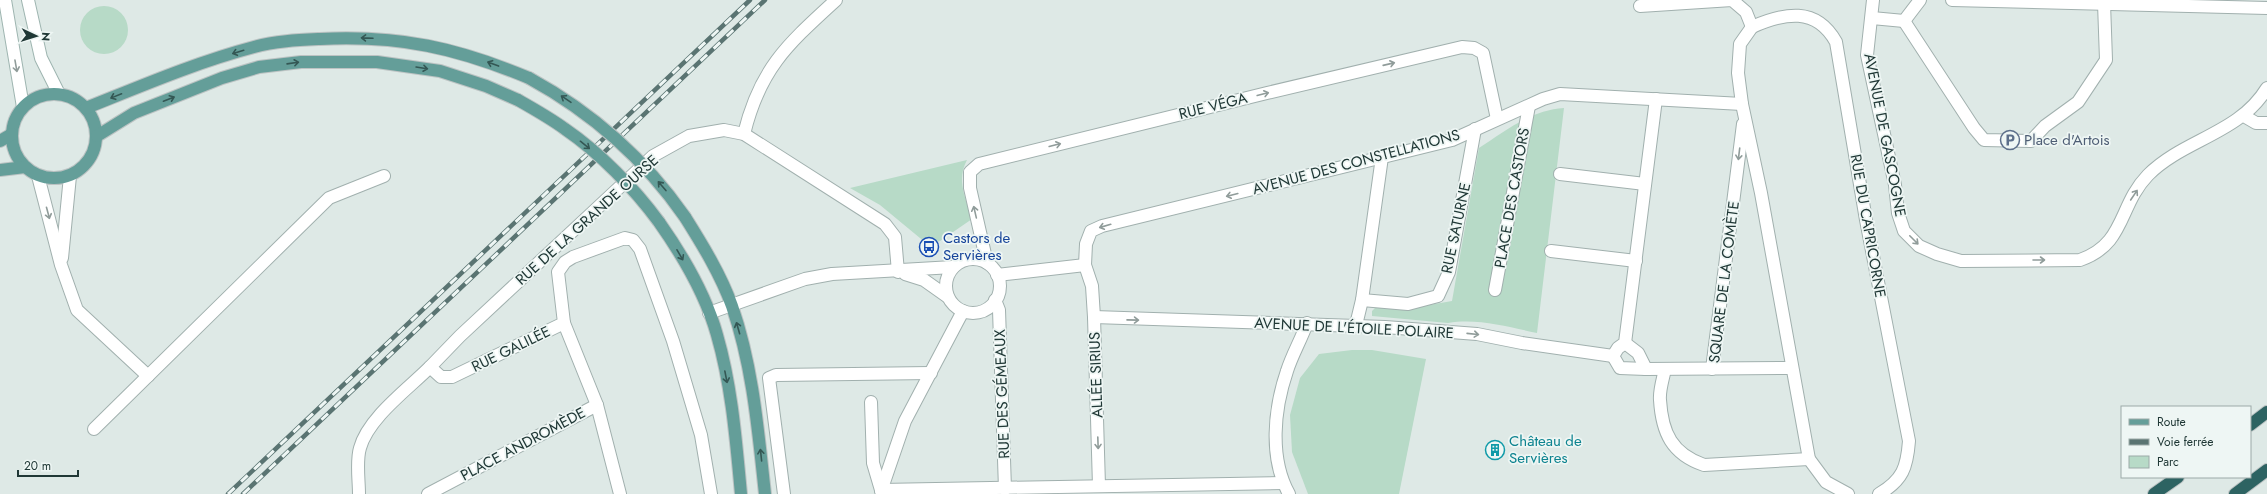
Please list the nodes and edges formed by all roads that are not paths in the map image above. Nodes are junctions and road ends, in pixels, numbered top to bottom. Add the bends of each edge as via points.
1 (5, 0) edge
2 (28, 0) edge
3 (836, 0) edge
4 (1873, 0) edge
5 (1920, 0) edge
6 (1952, 0) edge
7 (2076, 1) edge
8 (2104, 3) junction
9 (1640, 6) dead end
10 (2267, 8) edge
11 (1872, 18) junction
12 (1904, 22) junction
13 (1752, 27) junction
14 (2267, 88) edge
15 (59, 94) junction
16 (1656, 99) junction
17 (1528, 106) junction
18 (23, 107) junction
19 (86, 108) junction
20 (1743, 109) junction
21 (2244, 116) junction
22 (1497, 119) junction
23 (2267, 123) edge
24 (1475, 129) junction
25 (12, 134) junction
26 (744, 134) junction
27 (97, 136) junction
28 (0, 140) edge
29 (1382, 157) junction
30 (25, 167) junction
31 (0, 170) edge
32 (1560, 174) dead end
33 (38, 176) junction
34 (70, 176) junction
35 (384, 176) dead end
36 (1645, 184) junction
37 (1551, 251) dead end
38 (1636, 261) junction
39 (987, 263) junction
40 (61, 265) junction
41 (1086, 265) junction
42 (953, 267) junction
43 (898, 272) junction
44 (997, 275) junction
45 (1495, 290) dead end
46 (948, 297) junction
47 (995, 300) junction
48 (1362, 300) junction
49 (731, 304) junction
50 (963, 311) junction
51 (709, 313) junction
52 (1094, 317) junction
53 (564, 323) junction
54 (1308, 323) junction
55 (1356, 325) junction
56 (1625, 343) junction
57 (1613, 356) junction
58 (430, 367) junction
59 (1792, 368) junction
60 (1646, 369) junction
61 (1664, 369) junction
62 (1712, 369) junction
63 (931, 373) junction
64 (148, 376) junction
65 (871, 402) dead end
66 (597, 405) junction
67 (2267, 412) edge
68 (2251, 424) edge
69 (94, 429) dead end
70 (1809, 459) junction
71 (2264, 472) edge
72 (2177, 478) edge
73 (1283, 483) junction
74 (1099, 486) junction
75 (1005, 489) junction
76 (881, 492) edge
77 (359, 494) edge
78 (428, 494) edge
79 (620, 494) edge
80 (711, 494) edge
81 (741, 494) edge
82 (766, 494) edge
83 (784, 494) edge
84 (1289, 494) edge
85 (1848, 494) edge
86 (1879, 494) edge
87 (2154, 494) edge
88 (2230, 494) edge
89 (2235, 494) edge

1 -> 18 street
2 - 15 street via 41,58
3 - 26 street via 790,42 771,66 750,109
4 - 11 street, AVENUE DE GASCOGNE
5 - 12 street
6 - 7 street
7 - 8 street
8 - 10 street
8 - 12 street via 2106,60 2078,102 2045,126 2031,141 1984,140
9 - 13 street via 1732,0 1746,12
11 - 12 street
11 -> 21 street, AVENUE DE GASCOGNE via 1867,55 1898,213 1904,231 1919,246 1938,254 1961,260 2080,260 2096,255 2106,247 2147,176 2160,165
13 - 20 street, SQUARE DE LA COMÈTE via 1740,44 1738,73
13 - 86 street, RUE DU CAPRICORNE via 1772,18 1790,15 1809,17 1831,32 1836,42 1866,220 1908,440 1907,462 1898,480
14 - 21 street, AVENUE DE GASCOGNE
15 - 18 main road via 39,96
15 - 19 main road via 74,98
16 - 17 street, AVENUE DES CONSTELLATIONS via 1560,94
16 - 20 street, AVENUE DES CONSTELLATIONS
16 - 36 street
17 - 22 street, AVENUE DES CONSTELLATIONS
17 - 45 street, PLACE DES CASTORS
18 - 25 main road via 15,120
19 - 27 main road via 94,121
49 -> 19 main road, bridge via 685,217 661,185 614,136 563,97 529,78 447,48 408,41 344,38 256,46 210,60
20 - 59 street, SQUARE DE LA COMÈTE via 1761,193
20 -> 62 street, SQUARE DE LA COMÈTE
21 - 23 street via 2256,123
22 - 24 street, AVENUE DES CONSTELLATIONS
39 -> 22 street, RUE VÉGA via 970,188 970,172 979,164 1462,47 1474,48 1483,53
24 - 29 street, AVENUE DES CONSTELLATIONS via 1452,140
24 - 48 street, RUE SATURNE via 1449,272 1438,296 1408,304
25 - 28 main road
25 - 30 main road via 15,152
26 - 43 street, RUE DE LA GRANDE OURSE via 885,224 894,237
26 - 58 street, RUE DE LA GRANDE OURSE via 724,130 689,136 653,156
27 - 34 main road via 94,153 84,167
27 -> 51 main road, bridge via 134,113 222,78 259,67 300,62 377,62 440,71 518,100 565,128 592,150 645,203 659,222 684,262
29 -> 41 street, AVENUE DES CONSTELLATIONS via 1102,226 1091,231 1086,244
29 - 48 street
30 - 31 main road
30 - 33 main road
32 - 36 street
33 - 34 main road via 54,179
33 -> 40 street
34 - 40 street
35 - 64 street via 330,198
36 - 38 street
37 - 38 street
38 - 56 street
39 - 42 street via 970,259
39 - 44 street
40 - 64 street via 77,310
41 - 44 street
41 - 52 street, ALLÉE SIRIUS via 1092,286
42 - 43 street
42 - 46 street via 946,282
43 - 46 street via 924,280
43 - 49 street via 832,274 805,279
44 - 47 street via 999,283
46 - 50 street
47 - 50 street via 991,306 978,312
47 - 75 street, RUE DES GÉMEAUX via 999,310
48 - 55 street
49 - 51 street
82 -> 49 main road via 749,365
50 - 63 street
51 -> 81 main road via 717,334 729,391
52 -> 54 street, AVENUE DE L'ÉTOILE POLAIRE
52 -> 74 street, ALLÉE SIRIUS
53 - 58 street, RUE GALILÉE via 452,378 441,377
53 - 66 street
53 - 80 street, RUE GALILÉE via 558,272 565,262 625,238 633,240 640,249 673,341 701,435
54 - 55 street, AVENUE DE L'ÉTOILE POLAIRE
54 - 73 street via 1287,371 1276,412 1278,465
55 -> 57 street, AVENUE DE L'ÉTOILE POLAIRE via 1477,334 1522,344
56 - 57 street
56 - 60 street via 1638,353
57 - 60 street via 1620,368
58 - 77 street via 378,418 365,435 359,450
59 - 62 street, SQUARE DE LA COMÈTE
59 - 70 street, SQUARE DE LA COMÈTE
60 - 61 street
61 - 62 street
61 - 70 street via 1659,399 1667,434 1677,451 1688,460 1704,465
63 - 76 street via 905,421
63 - 83 street via 776,375 769,378
64 - 69 street
65 - 76 street via 873,463
66 - 78 street, PLACE ANDROMÈDE
66 - 79 street
67 - 68 highway
70 - 85 street via 1826,482
71 - 88 highway
71 - 89 highway
72 - 87 highway
73 - 74 street
73 - 84 street
74 - 75 street
75 - 76 street

